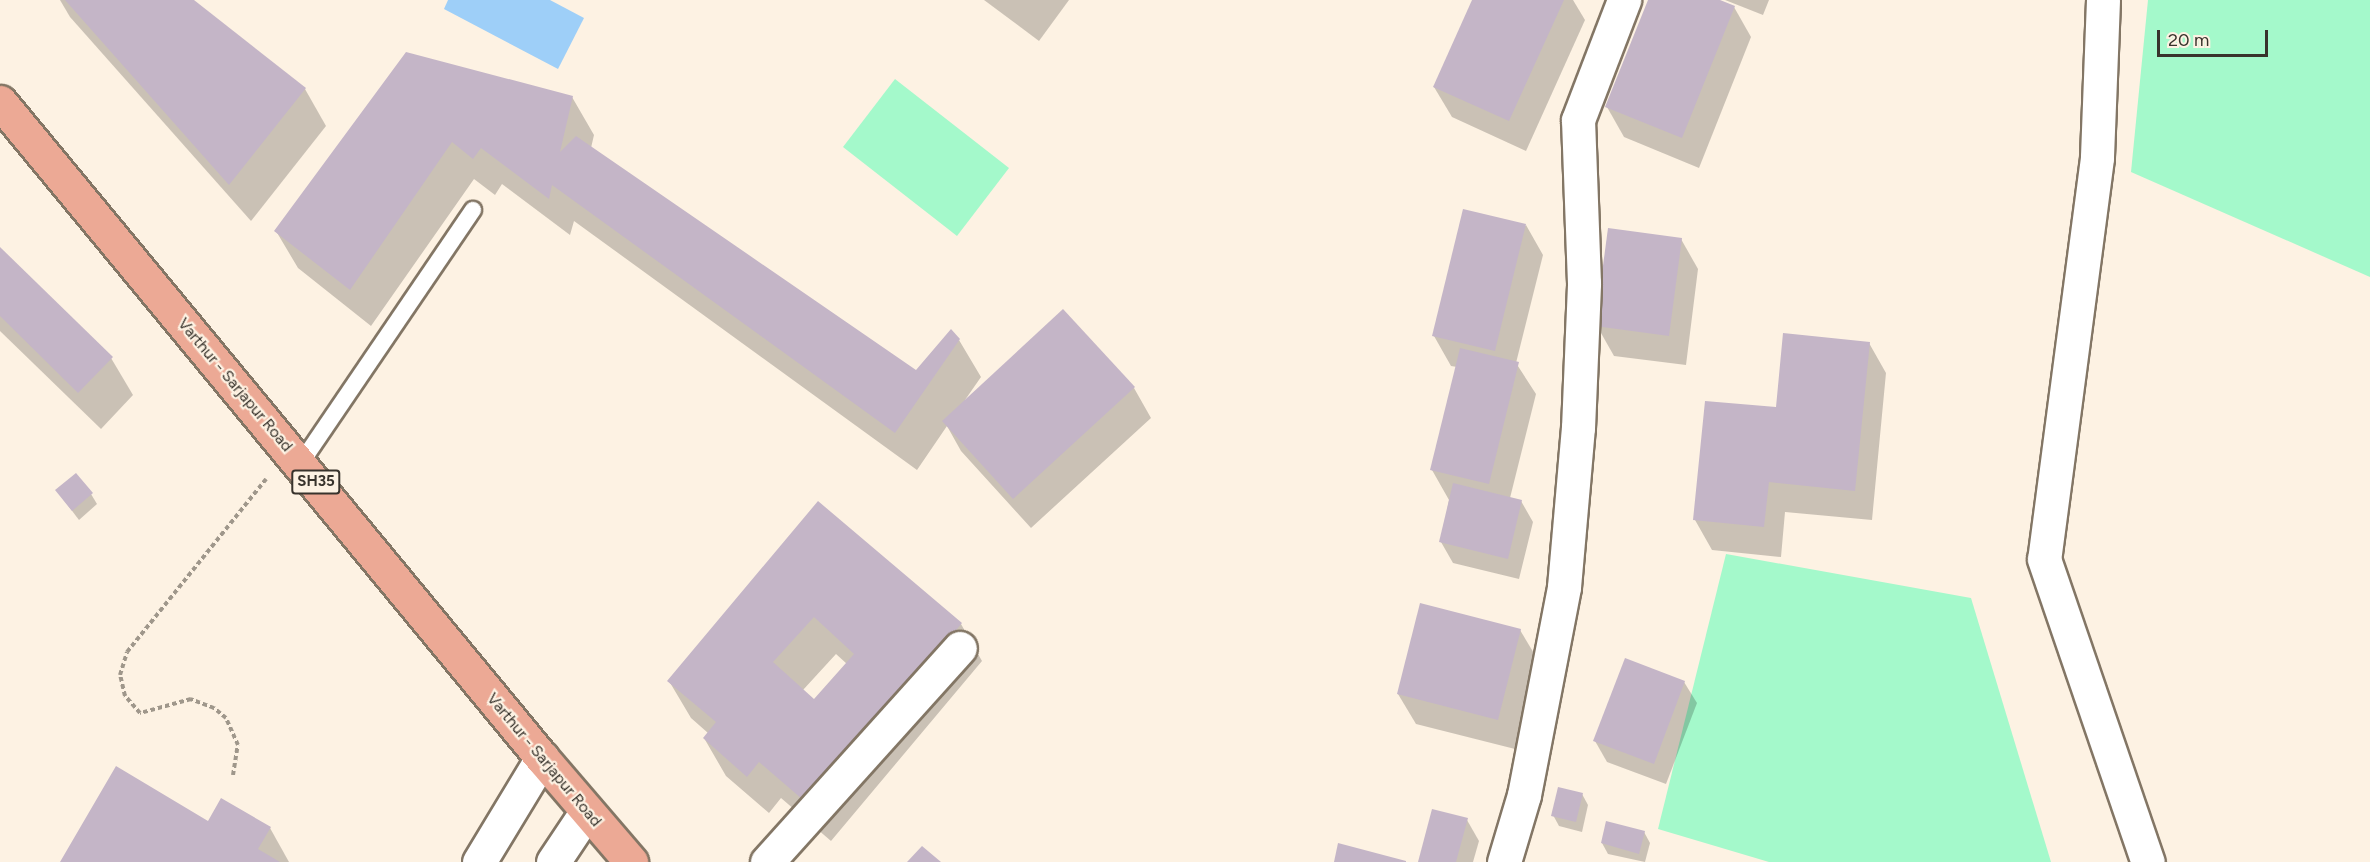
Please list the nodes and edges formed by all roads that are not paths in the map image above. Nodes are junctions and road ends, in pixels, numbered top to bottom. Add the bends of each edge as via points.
1 (1624, 0) edge
2 (2103, 0) edge
3 (0, 102) edge
4 (473, 210) dead end
5 (295, 457) junction
6 (960, 648) dead end
7 (542, 758) junction
8 (587, 811) junction
9 (479, 862) edge
10 (553, 862) edge
11 (631, 862) edge
12 (767, 862) edge
13 (1504, 862) edge
14 (2148, 862) edge

1 - 13 street via 1578,120 1584,283 1578,428 1564,587 1524,795
2 - 14 street via 2097,158 2044,559
3 - 5 main road, Varthur - Sarjapur Road / SH35
4 - 5 lane
5 - 7 main road, Varthur - Sarjapur Road / SH35
6 - 12 street
7 - 8 main road, Varthur - Sarjapur Road / SH35
7 - 9 street
8 - 10 street
8 - 11 main road, Varthur - Sarjapur Road / SH35

